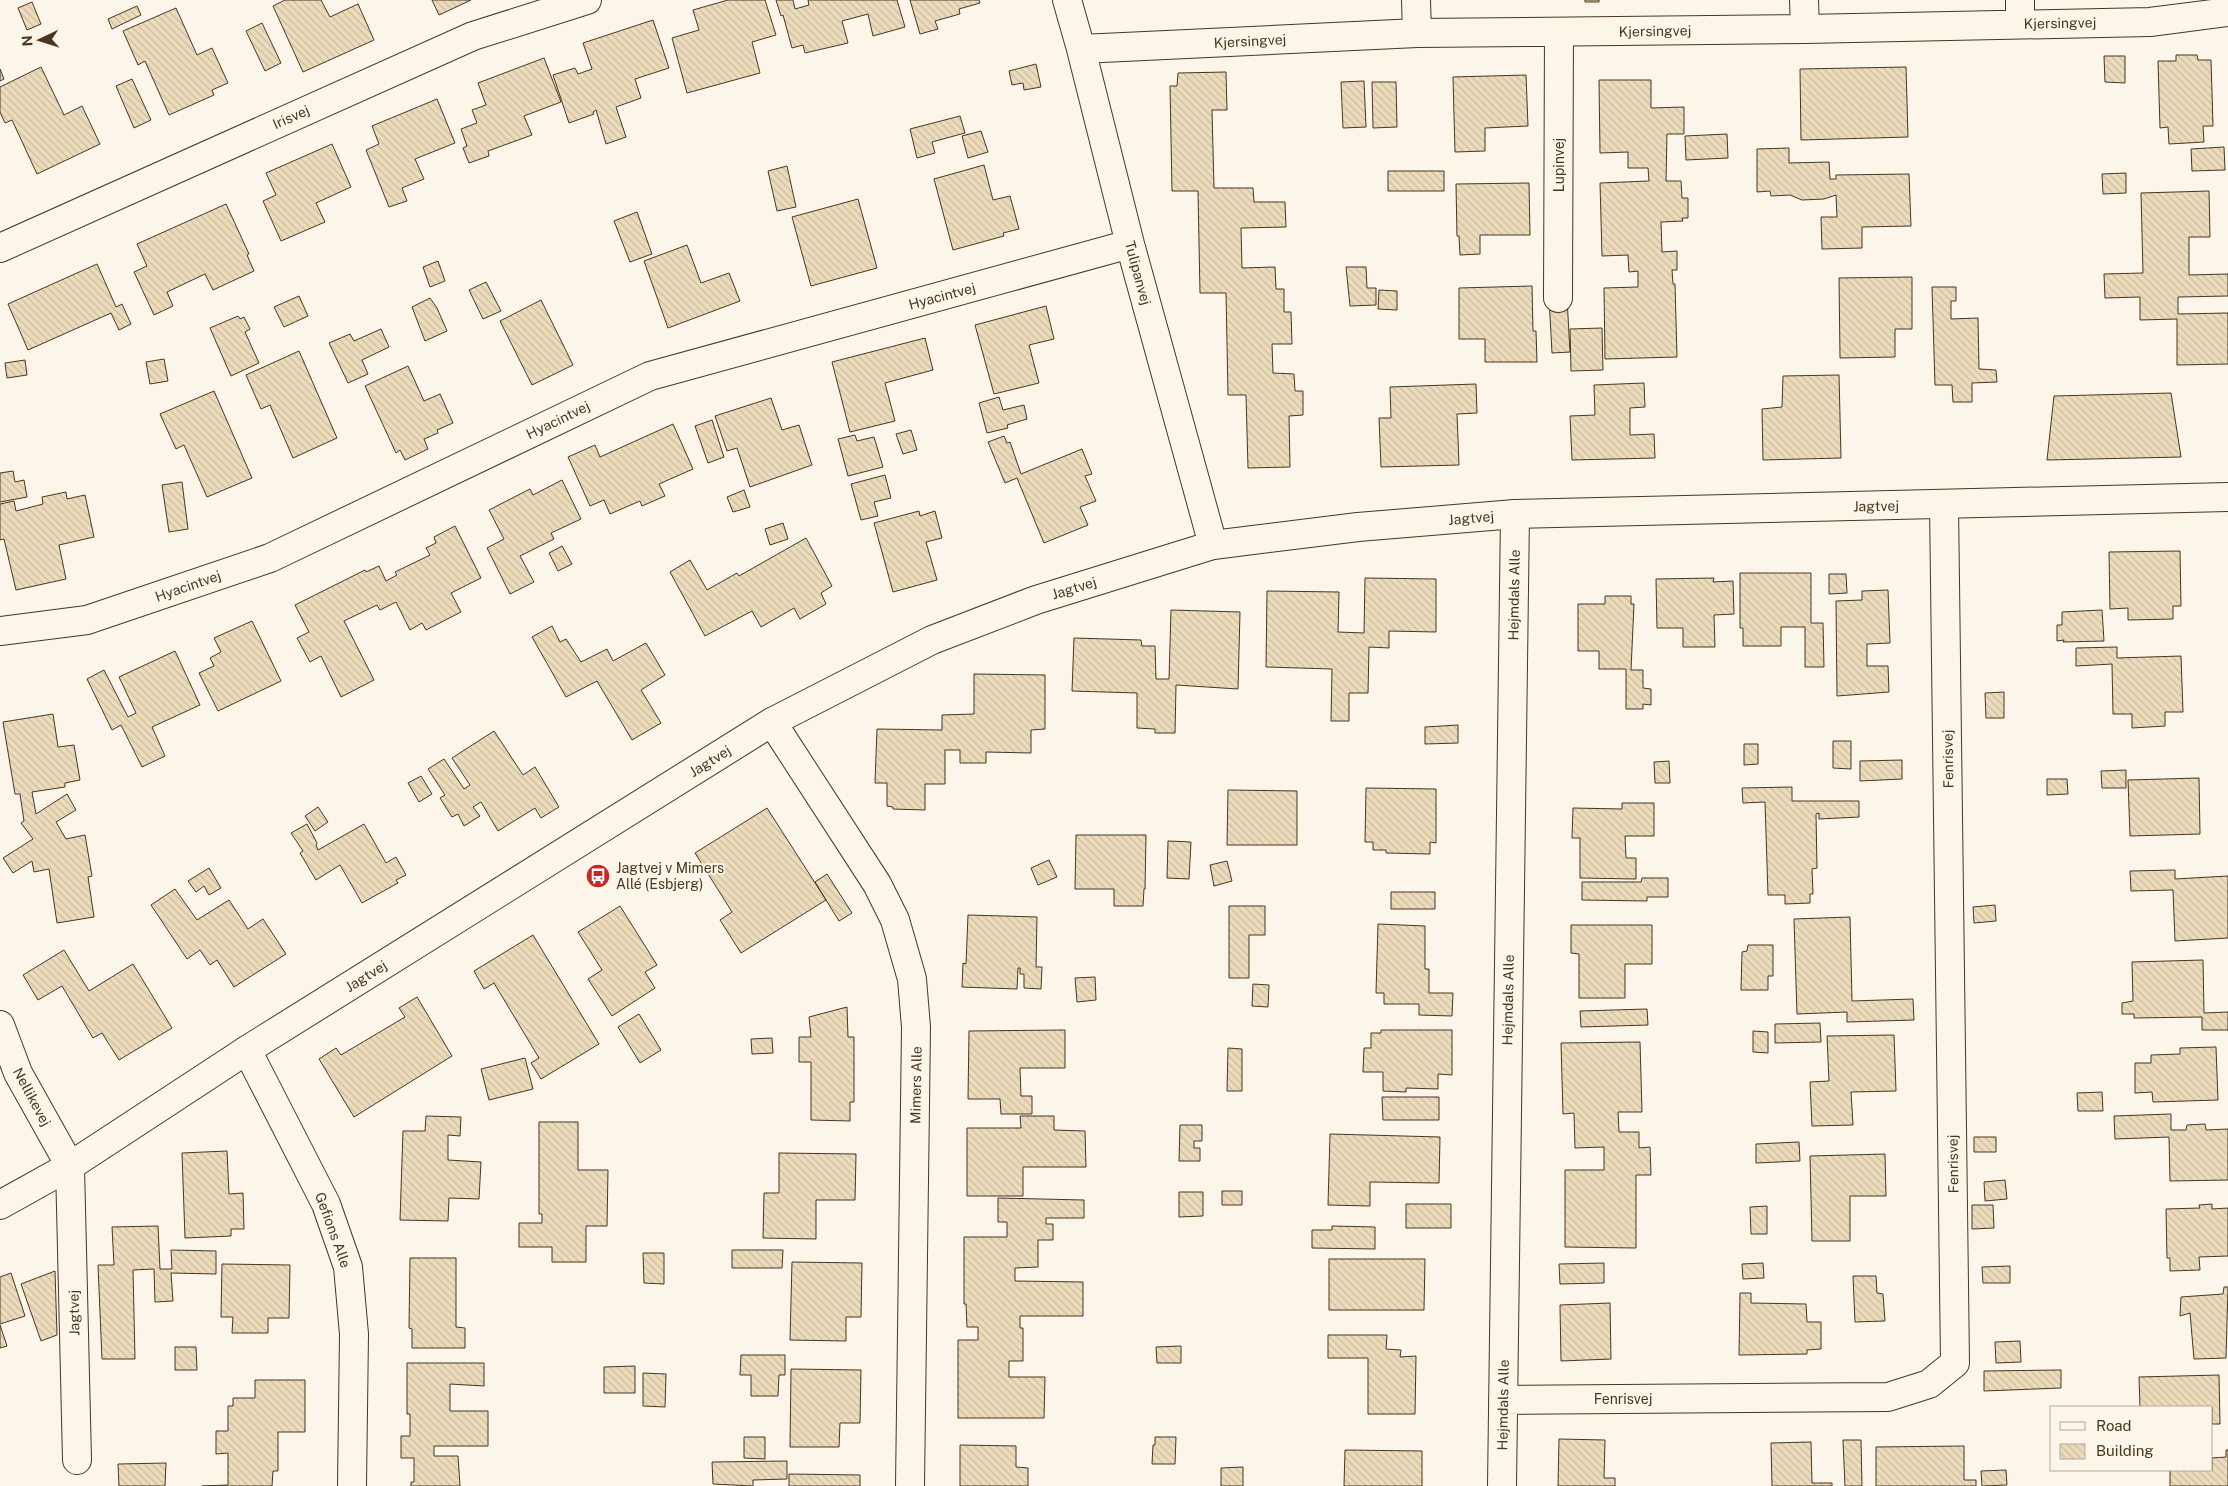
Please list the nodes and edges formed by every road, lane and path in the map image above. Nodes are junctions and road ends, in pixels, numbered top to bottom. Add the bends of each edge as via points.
1 (587, 0) edge
2 (1067, 0) edge
3 (1416, 0) edge
4 (1804, 0) edge
5 (2020, 12) edge
6 (2228, 12) edge
7 (1805, 29) junction
8 (1559, 32) junction
9 (1417, 33) junction
10 (1081, 49) junction
11 (1130, 244) junction
12 (0, 248) edge
13 (1558, 298) dead end
14 (2228, 497) edge
15 (1944, 504) junction
16 (1515, 514) junction
17 (1213, 545) junction
18 (0, 631) edge
19 (772, 722) junction
20 (0, 1025) edge
21 (247, 1050) junction
22 (70, 1166) junction
23 (0, 1205) edge
24 (1503, 1400) junction
25 (77, 1460) dead end
26 (352, 1486) edge
27 (910, 1486) edge
28 (1502, 1486) edge

1 - 12 street, Irisvej via 473,36
2 - 10 street, Tulipanvej
3 - 9 street
4 - 7 street
5 - 6 street, Kjersingvej via 2150,22
5 - 7 street, Kjersingvej
7 - 8 street, Kjersingvej
8 - 9 street, Kjersingvej
8 - 13 street, Lupinvej
9 - 10 street, Kjersingvej
10 - 11 street, Tulipanvej
11 - 17 street, Tulipanvej
11 - 18 street, Hyacintvej via 650,376 270,558 87,620
14 - 15 street, Jagtvej
15 - 16 street, Jagtvej
15 - 24 street, Fenrisvej via 1955,1363 1929,1384 1888,1397
16 - 17 street, Jagtvej via 1358,527
16 - 24 street, Hejmdals Alle
17 - 19 street, Jagtvej via 1036,600 932,640
19 - 21 street, Jagtvej
19 - 27 street, Mimers Alle via 877,884 895,920 912,979 916,1027
20 - 22 street, Nellikevej via 18,1072
21 - 22 street, Jagtvej
21 - 26 street, Gefions Alle via 326,1204 348,1267 354,1334
22 - 23 street, Jagtvej
22 - 25 street, Jagtvej
24 - 28 street, Hejmdals Alle

